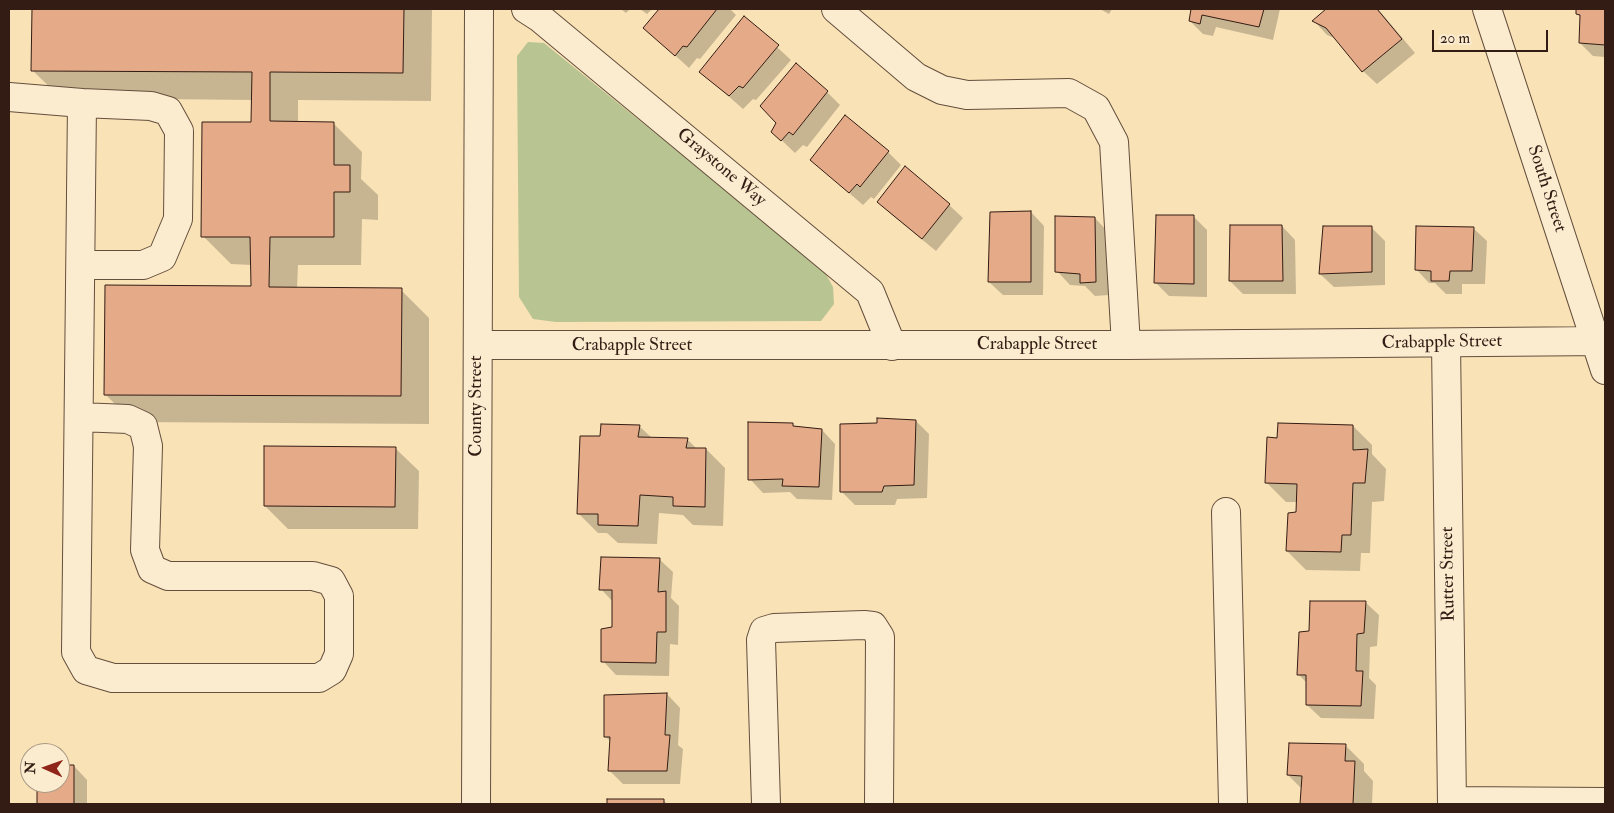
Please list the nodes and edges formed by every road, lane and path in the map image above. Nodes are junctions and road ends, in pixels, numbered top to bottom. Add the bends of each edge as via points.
1 (479, 9) edge
2 (526, 9) edge
3 (836, 9) edge
4 (1487, 9) edge
5 (9, 97) edge
6 (82, 103) junction
7 (80, 265) junction
8 (1600, 341) edge
9 (1446, 343) junction
10 (478, 345) junction
11 (1126, 345) junction
12 (892, 346) junction
13 (1605, 370) edge
14 (79, 417) junction
15 (1226, 512) dead end
16 (1605, 802) edge
17 (1452, 803) edge
18 (476, 804) edge
19 (766, 804) edge
20 (879, 804) edge
21 (1233, 804) edge

1 - 10 street, County Street
2 - 12 street, Graystone Way via 870,292
3 - 11 street via 916,77 942,90 968,95 1069,93 1096,108 1114,142
4 - 8 street, South Street
5 - 6 street
6 - 7 street
6 - 7 street via 151,106 168,111 179,131 178,219 162,257 143,265
7 - 14 street
8 - 9 street, Crabapple Street
8 - 13 street, South Street
9 - 11 street, Crabapple Street
9 - 17 street, Rutter Street
10 - 12 street, Crabapple Street
10 - 18 street, County Street
11 - 12 street, Crabapple Street
14 - 14 street via 76,652 86,670 112,678 319,678 332,670 339,654 339,596 331,581 314,576 168,576 152,569 145,550 148,446 143,426 128,419
15 - 21 street
16 - 17 street
19 - 20 street via 761,640 764,631 864,625 874,626 880,637

